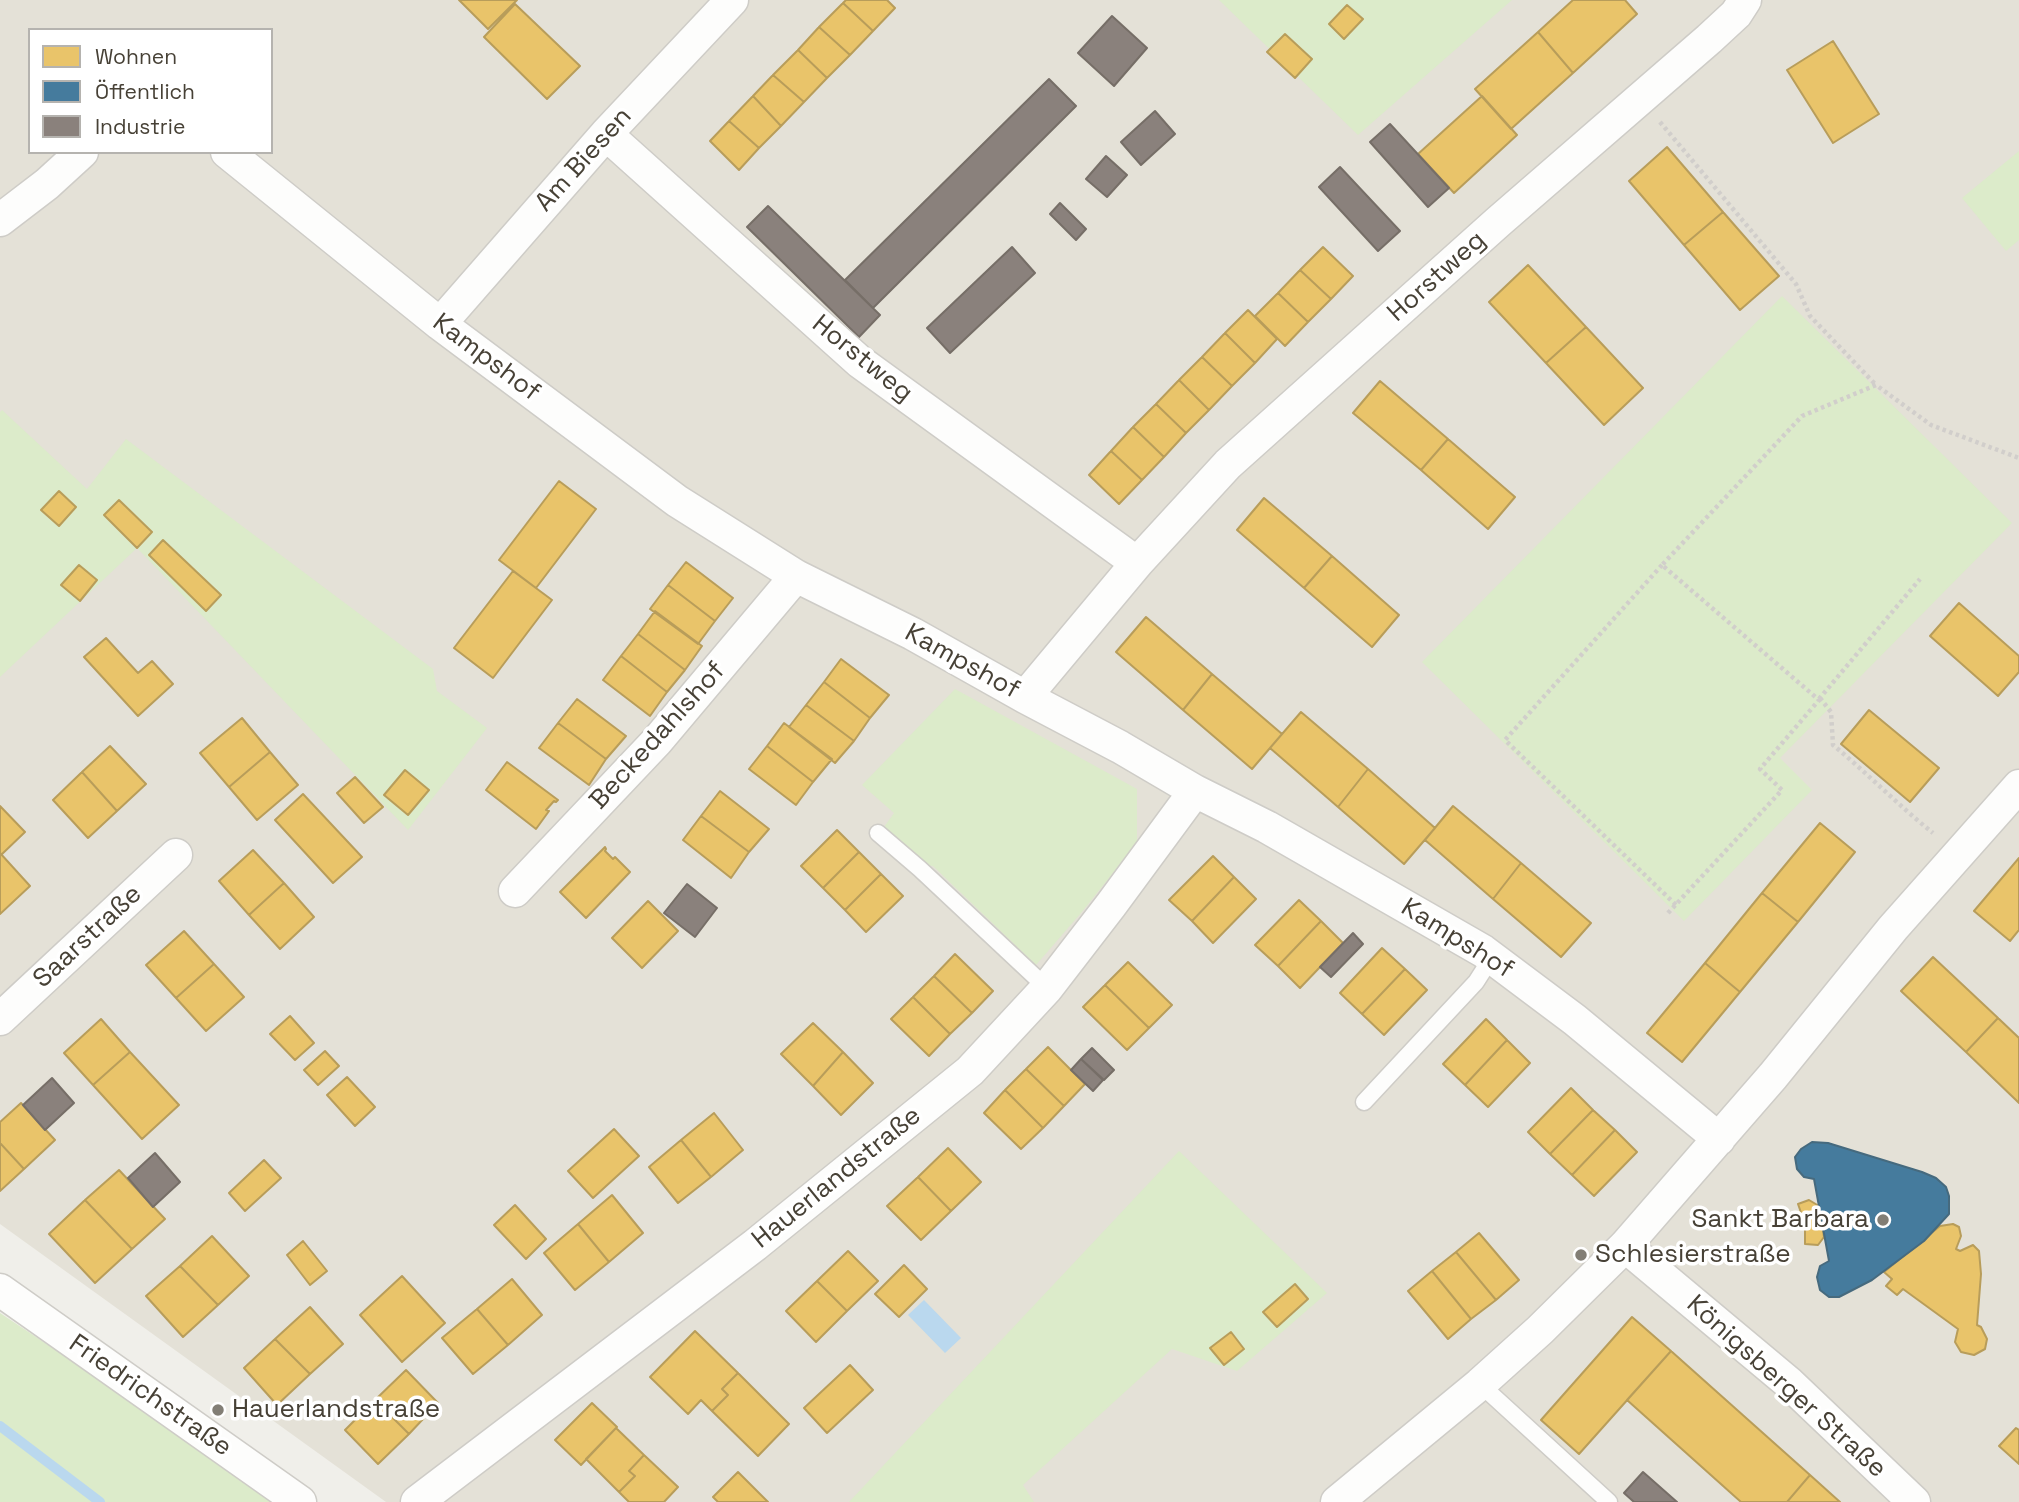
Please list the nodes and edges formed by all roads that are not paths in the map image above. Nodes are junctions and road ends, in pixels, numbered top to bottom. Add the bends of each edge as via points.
1 (732, 0) edge
2 (1745, 0) edge
3 (606, 134) junction
4 (80, 154) edge
5 (229, 154) edge
6 (0, 220) edge
7 (440, 324) junction
8 (1137, 563) junction
9 (796, 576) junction
10 (1025, 697) junction
11 (2019, 786) edge
12 (1195, 792) junction
13 (877, 833) dead end
14 (176, 855) dead end
15 (515, 891) dead end
16 (1492, 957) junction
17 (1047, 988) junction
18 (0, 1019) edge
19 (1364, 1102) dead end
20 (1719, 1139) junction
21 (1625, 1246) junction
22 (0, 1290) edge
23 (1480, 1384) junction
24 (300, 1502) edge
25 (417, 1502) edge
26 (1337, 1502) edge
27 (1609, 1502) edge
28 (1914, 1502) edge

1 - 3 street, Am Biesen
2 - 8 street, Horstweg via 1736,14 1228,464
3 - 7 street, Am Biesen
3 - 8 street, Horstweg via 860,362
4 - 6 street
5 - 7 street, Kampshof
7 - 9 street, Kampshof via 677,501
8 - 10 street, Horstweg
9 - 10 street, Kampshof
9 - 15 street, Beckedahlshof via 657,741
10 - 12 street, Kampshof
11 - 20 street via 1893,928
12 - 16 street, Kampshof via 1267,827
12 - 17 street, Hauerlandstraße
13 - 17 lane
14 - 18 street, Saarstraße
16 - 19 lane via 1476,982
16 - 20 street, Kampshof
17 - 25 street, Hauerlandstraße via 970,1071 755,1245
20 - 21 street
21 - 23 street
21 - 28 street, Königsberger Straße via 1789,1383
22 - 24 street, Friedrichstraße
23 - 26 street
23 - 27 lane

